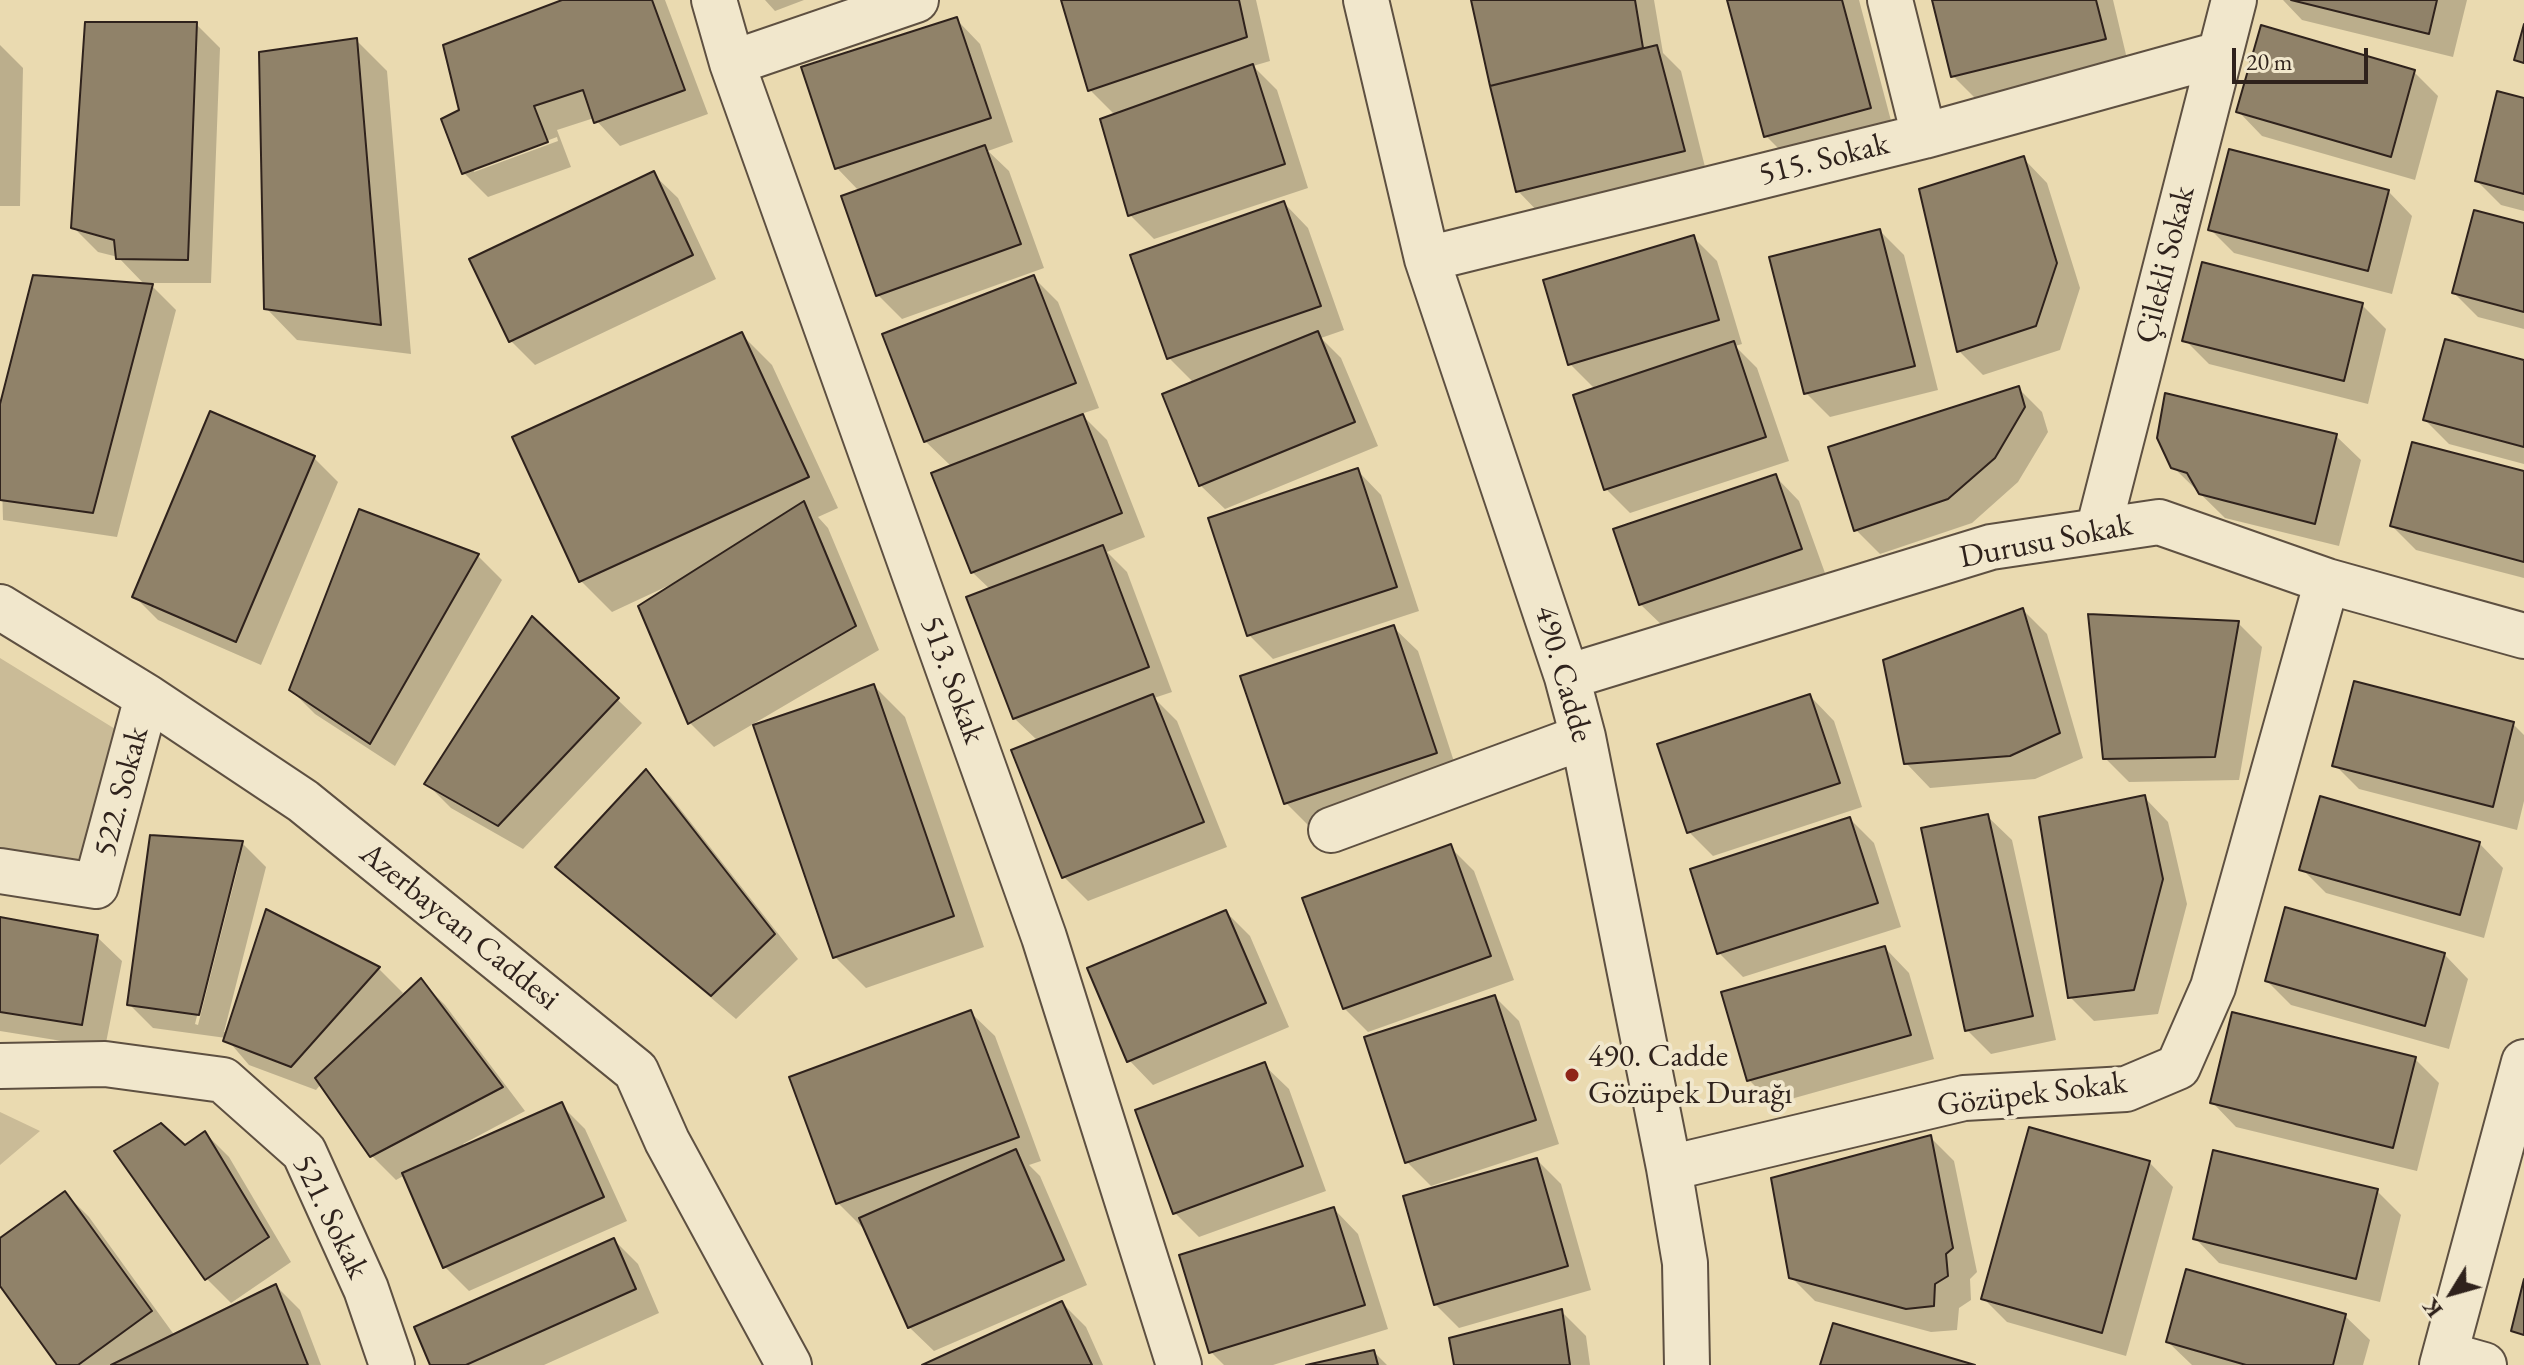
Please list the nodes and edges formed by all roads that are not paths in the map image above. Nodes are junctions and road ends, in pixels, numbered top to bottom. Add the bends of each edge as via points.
1 (714, 0) edge
2 (916, 0) edge
3 (1366, 0) edge
4 (1890, 0) edge
5 (2234, 0) edge
6 (2220, 54) junction
7 (732, 63) junction
8 (1924, 136) junction
9 (1427, 259) junction
10 (2098, 531) junction
11 (2327, 581) junction
12 (0, 607) edge
13 (2524, 636) edge
14 (1567, 677) junction
15 (147, 697) junction
16 (1583, 737) junction
17 (1331, 830) dead end
18 (0, 871) edge
19 (2524, 1062) edge
20 (0, 1066) edge
21 (1669, 1168) junction
22 (2457, 1361) edge
23 (392, 1365) edge
24 (789, 1365) edge
25 (1179, 1365) edge
26 (1687, 1365) edge

1 - 7 street, 513. Sokak
2 - 7 street
3 - 9 street, 490. Cadde
4 - 8 street
5 - 6 street, Çilekli Sokak
6 - 8 street, 515. Sokak
6 - 10 street, Çilekli Sokak
7 - 25 street, 513. Sokak via 1044,937
8 - 9 street, 515. Sokak
9 - 14 street, 490. Cadde
10 - 11 street, Durusu Sokak via 2159,522
10 - 14 street, Durusu Sokak via 1991,547
11 - 13 street, Durusu Sokak
11 - 21 street, Gözüpek Sokak via 2213,987 2178,1067 2126,1089 1964,1098
12 - 15 street, Azerbaycan Caddesi
14 - 16 street, 490. Cadde
15 - 18 street, 522. Sokak via 96,886
15 - 24 street, Azerbaycan Caddesi via 303,801 636,1071 667,1141
16 - 17 street
16 - 21 street, 490. Cadde
19 - 22 street
20 - 23 street, 521. Sokak via 105,1064 223,1080 304,1152 366,1289
21 - 26 street, 490. Cadde via 1685,1263

